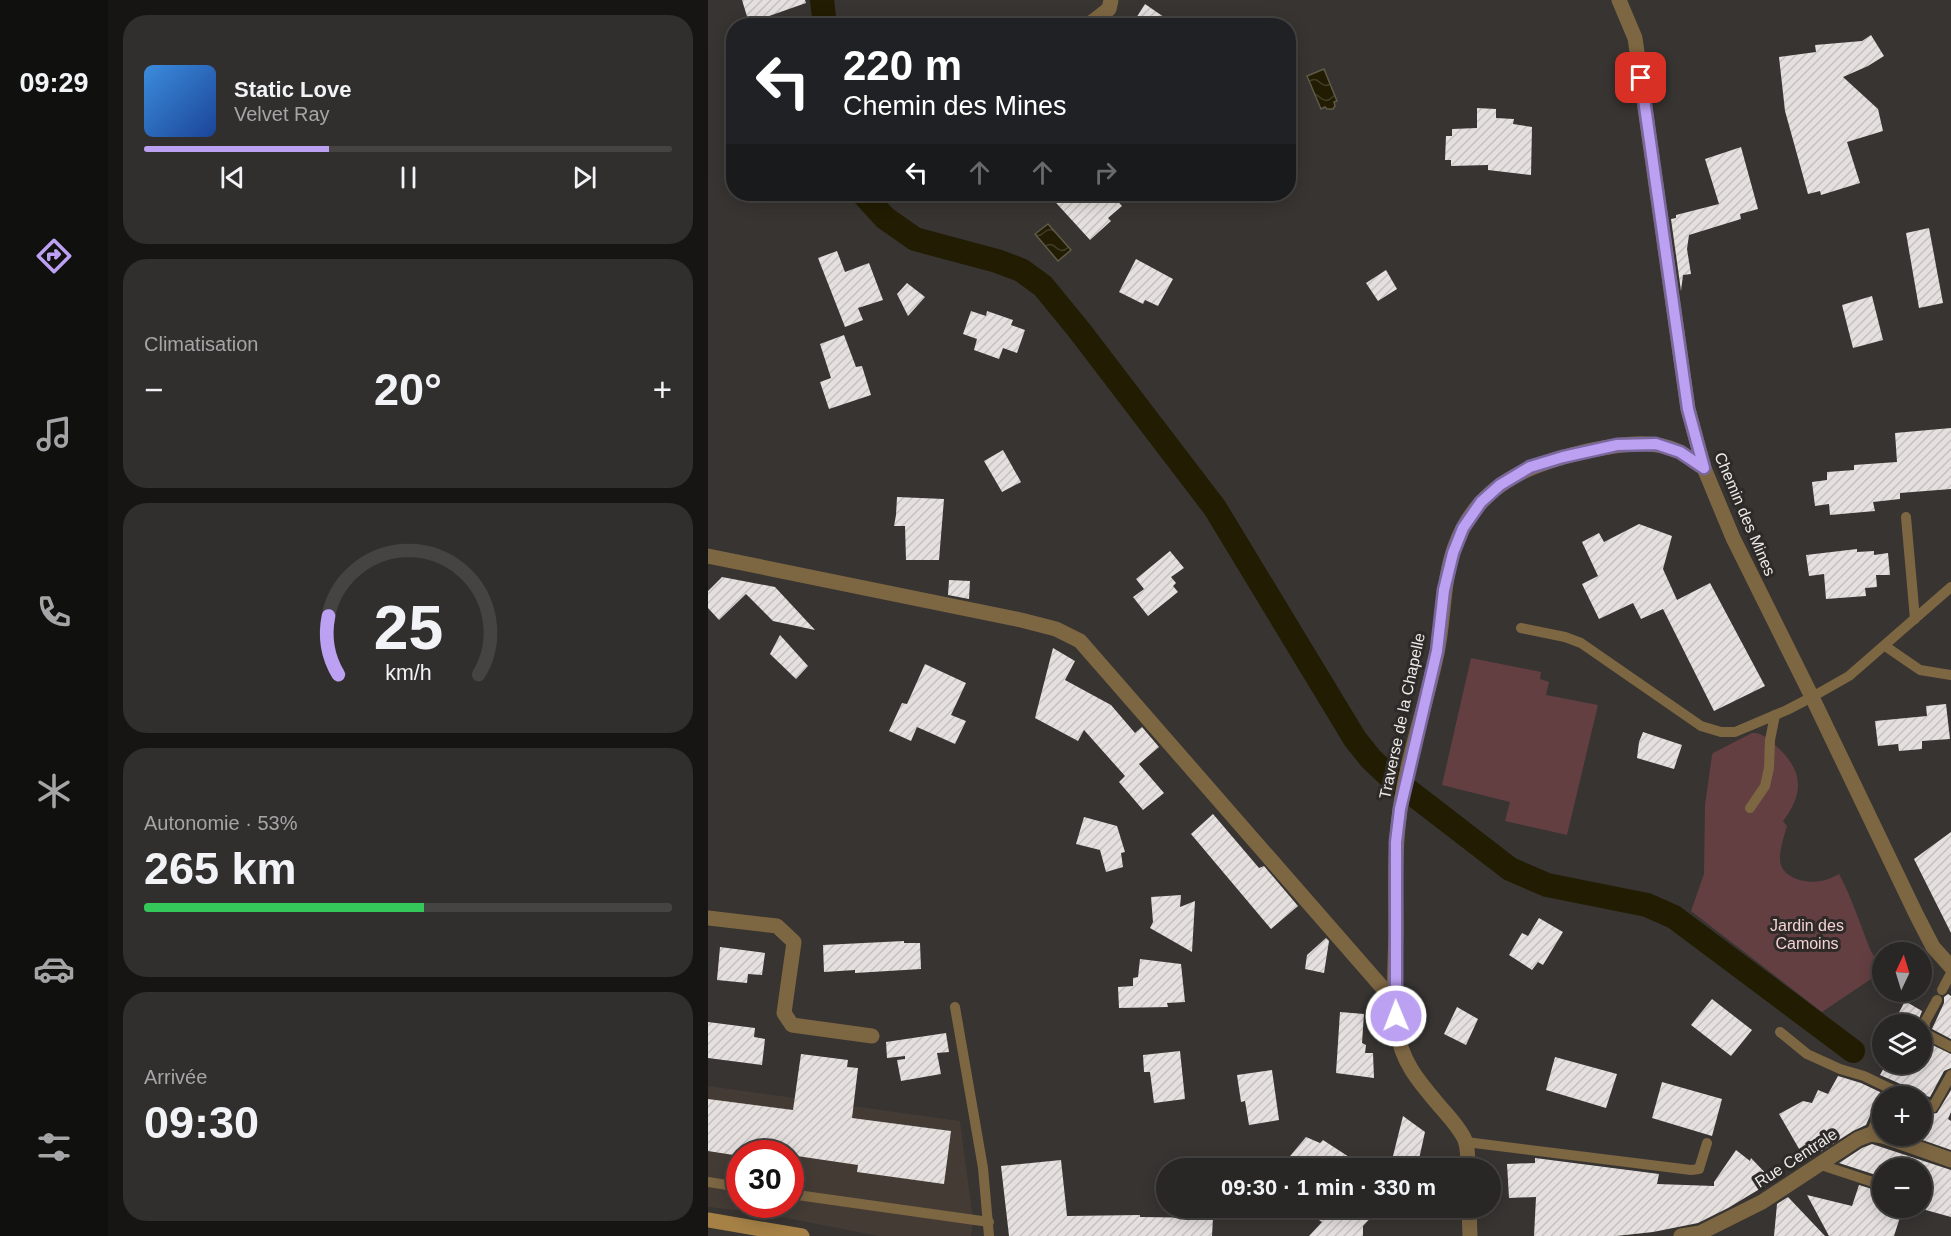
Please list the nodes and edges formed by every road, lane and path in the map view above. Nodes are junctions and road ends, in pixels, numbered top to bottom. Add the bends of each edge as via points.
1 (1111, 0) edge
2 (1619, 0) edge
3 (1097, 18) edge
4 (1704, 468) junction
5 (1906, 517) dead end
6 (708, 556) edge
7 (1951, 587) edge
8 (1916, 619) junction
9 (1521, 628) dead end
10 (1885, 646) junction
11 (1951, 675) edge
12 (1812, 697) junction
13 (1775, 715) junction
14 (1750, 808) dead end
15 (708, 918) edge
16 (1951, 967) edge
17 (1951, 974) edge
18 (1395, 1002) junction
19 (955, 1007) dead end
20 (1780, 1032) dead end
21 (872, 1036) dead end
22 (1951, 1047) edge
23 (1951, 1075) edge
24 (1879, 1086) edge
25 (1932, 1106) edge
26 (1871, 1134) joint
27 (1466, 1142) junction
28 (1707, 1143) dead end
29 (1467, 1158) edge
30 (1951, 1160) edge
31 (1821, 1165) junction
32 (708, 1182) edge
33 (1872, 1182) edge
34 (726, 1185) edge
35 (804, 1196) edge
36 (1469, 1218) edge
37 (708, 1220) edge
38 (989, 1222) junction
39 (802, 1236) edge
40 (988, 1236) edge
41 (1470, 1236) edge
42 (1681, 1236) edge

1 - 3 street via 1109,9
2 - 4 street, Chemin des Mines via 1635,38 1688,409
4 - 12 street, Chemin des Mines via 1733,538
4 - 18 street, Traverse de la Chapelle via 1680,452 1656,444 1617,445 1563,457 1530,467 1500,485 1481,502 1463,528 1444,590 1437,651 1400,809 1396,842
5 - 8 lane
6 - 18 street via 1021,620 1056,629 1080,641
7 - 8 lane
8 - 10 lane
9 - 13 lane via 1581,643 1701,726 1735,732
10 - 11 lane via 1920,670
10 - 12 lane via 1849,676
12 - 13 lane
12 - 16 street, Chemin des Mines via 1933,947
13 - 14 lane via 1765,786
15 - 21 street via 777,926 794,942 784,1013 792,1025
17 - 22 lane via 1925,1022 1924,1033
18 - 27 street, Traverse de la Chapelle via 1403,1058
19 - 38 lane
20 - 24 lane via 1808,1054 1864,1076
23 - 25 lane
26 - 30 street
26 - 31 street, Rue Centrale
27 - 28 lane via 1691,1170 1699,1169
27 - 29 street
31 - 33 lane
31 - 42 street, Rue Centrale via 1722,1224
32 - 34 lane
35 - 38 lane
36 - 41 street
37 - 39 street
38 - 40 lane

